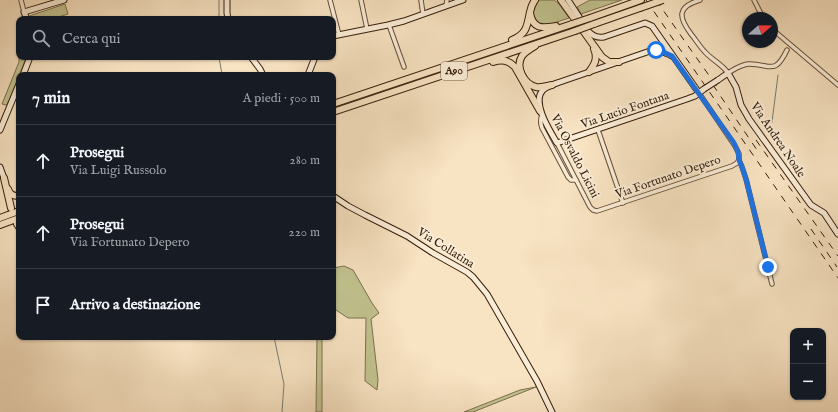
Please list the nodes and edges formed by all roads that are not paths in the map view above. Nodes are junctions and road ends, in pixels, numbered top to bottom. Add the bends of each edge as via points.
1 (20, 0) edge
2 (64, 0) edge
3 (227, 0) edge
4 (330, 0) edge
5 (361, 0) edge
6 (421, 0) edge
7 (447, 0) edge
8 (463, 0) edge
9 (534, 0) edge
10 (561, 0) edge
11 (568, 0) edge
12 (664, 0) edge
13 (700, 0) edge
14 (754, 0) edge
15 (639, 1) edge
16 (446, 6) junction
17 (530, 11) junction
18 (24, 12) junction
19 (760, 12) edge
20 (423, 14) junction
21 (26, 16) edge
22 (228, 16) edge
23 (334, 16) edge
24 (336, 23) edge
25 (570, 24) junction
26 (389, 25) junction
27 (367, 29) junction
28 (778, 34) edge
29 (339, 35) junction
30 (336, 36) edge
31 (658, 36) junction
32 (552, 38) junction
33 (593, 45) junction
34 (787, 50) dead end
35 (650, 51) junction
36 (480, 54) junction
37 (672, 56) junction
38 (29, 60) edge
39 (253, 60) edge
40 (314, 60) edge
41 (619, 62) junction
42 (404, 67) dead end
43 (462, 68) junction
44 (24, 72) edge
45 (261, 72) edge
46 (309, 72) edge
47 (589, 72) junction
48 (728, 73) junction
49 (552, 85) junction
50 (838, 85) edge
51 (16, 91) edge
52 (699, 93) junction
53 (336, 103) edge
54 (336, 111) edge
55 (541, 113) junction
56 (0, 130) edge
57 (598, 130) junction
58 (556, 143) junction
59 (739, 160) junction
60 (0, 167) edge
61 (4, 178) junction
62 (576, 180) junction
63 (16, 196) edge
64 (16, 198) edge
65 (336, 198) edge
66 (623, 202) junction
67 (593, 210) joint
68 (16, 212) edge
69 (0, 218) edge
70 (16, 223) edge
71 (0, 225) edge
72 (838, 234) edge
73 (772, 284) dead end
74 (552, 412) edge

1 - 18 street
2 - 18 street
3 - 22 street
4 - 23 street
5 - 27 street
6 - 20 street
7 - 16 street
8 - 16 street
9 - 17 highway
10 - 33 highway
11 - 31 street via 594,36 604,37 645,23 652,26
12 - 32 highway, A90, bridge
13 - 48 street, Via Andrea Noale via 685,8 682,13 683,23 705,52
14 - 19 street
15 - 25 highway, A90, bridge
16 - 20 street
17 - 25 highway via 533,22 539,27
17 - 36 highway via 521,36
18 - 21 street
20 - 26 street
24 - 29 street
25 - 36 highway, A90
26 - 27 street
26 - 42 street
27 - 29 street
28 - 50 street
29 - 30 street
31 - 35 street via 658,44
31 - 37 street
32 - 43 highway, A90
32 - 49 highway via 524,54 520,70 529,84 539,87
33 - 41 highway via 607,61
33 - 47 highway via 596,59
34 - 48 street via 781,62 774,66 745,65
35 - 37 street via 661,51
35 - 41 street
36 - 53 highway, A90
37 - 52 street
38 - 44 street
39 - 45 street
40 - 46 street
41 - 47 street
43 - 54 highway, A90
43 - 55 highway via 502,60 509,62 518,71
47 - 49 street
48 - 52 street, Via Lucio Fontana, bridge
48 - 72 street, Via Andrea Noale via 749,119 808,202 824,213
49 - 55 street via 539,96
51 - 56 street
52 - 57 street, Via Lucio Fontana
52 - 59 street via 735,146
55 - 58 street, Via Osvaldo Licini
55 - 62 street via 542,128 568,177
57 - 58 street, Via Lucio Fontana
57 - 66 street
58 - 62 street, Via Osvaldo Licini
59 - 66 street, Via Fortunato Depero via 732,166
59 - 73 street, Via Fortunato Depero
60 - 61 street
61 - 63 highway via 10,194
61 - 64 highway via 11,208 12,200
62 - 67 street, Via Osvaldo Licini
65 - 74 street, Via Collatina via 407,236 473,277 487,294
66 - 67 street, Via Fortunato Depero via 602,210
68 - 69 highway
70 - 71 highway

